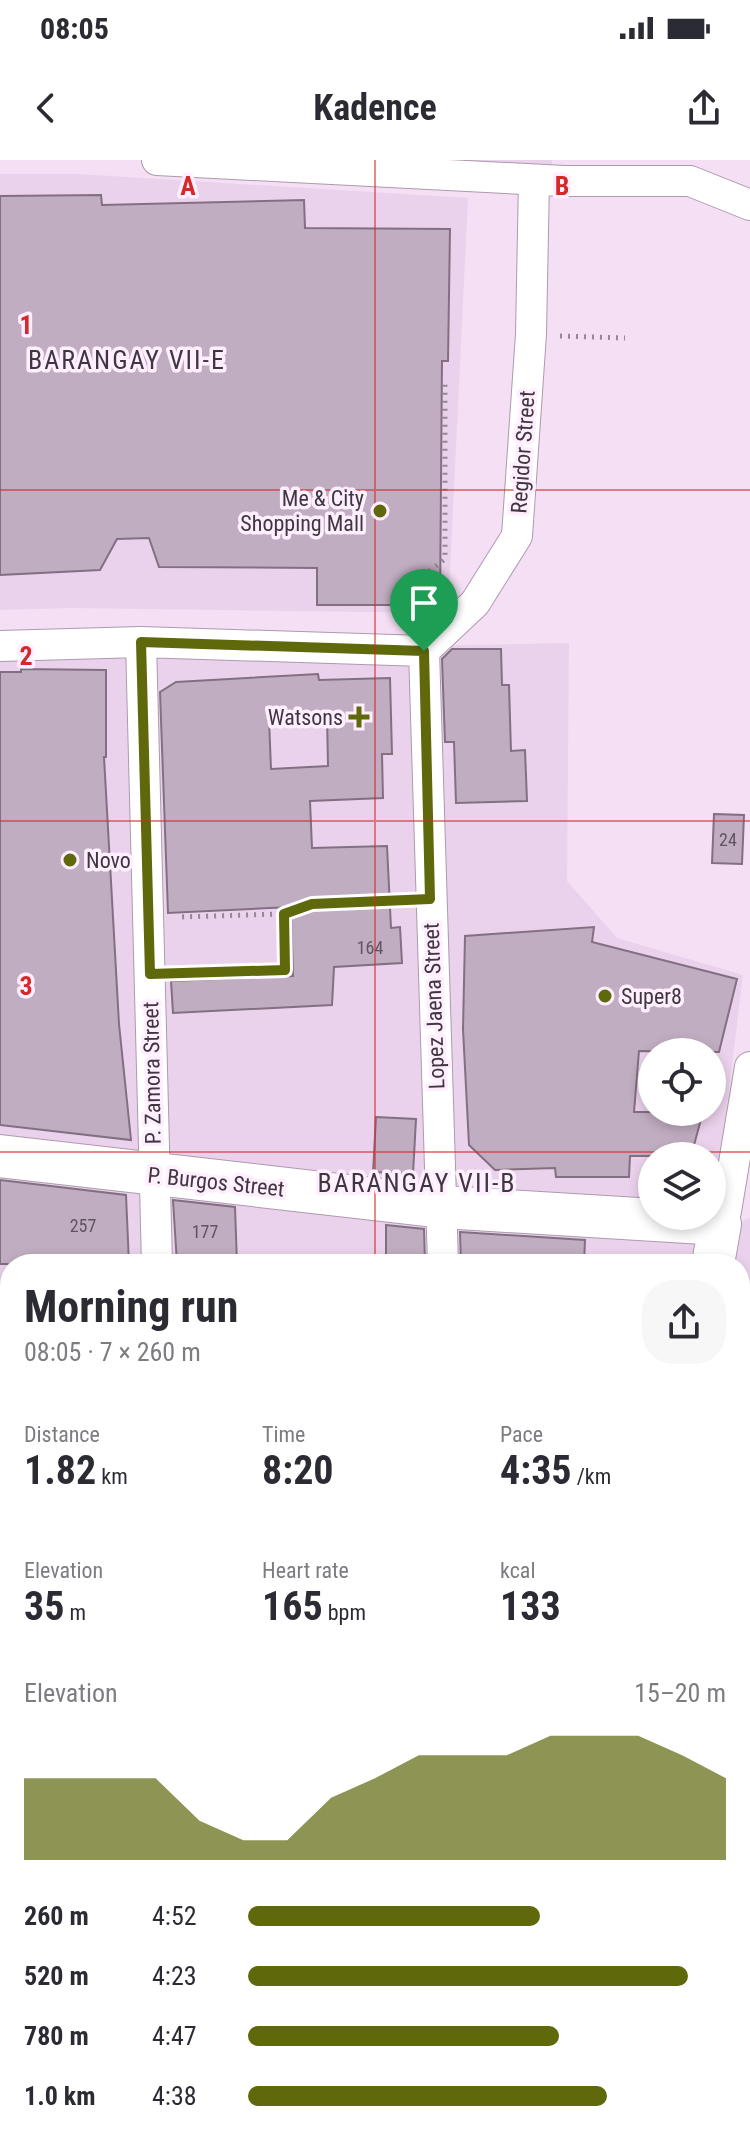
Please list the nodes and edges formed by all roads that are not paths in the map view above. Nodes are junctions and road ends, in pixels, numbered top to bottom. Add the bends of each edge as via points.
1 (157, 160) edge
2 (690, 170) edge
3 (534, 180) junction
4 (750, 205) edge
5 (141, 642) junction
6 (0, 646) edge
7 (424, 651) junction
8 (750, 1067) edge
9 (0, 1156) edge
10 (155, 1175) junction
11 (443, 1207) junction
12 (717, 1244) edge
13 (157, 1254) edge
14 (443, 1254) edge

1 - 3 street
2 - 3 street
2 - 4 street
3 - 7 street, Regidor Street via 531,334 517,536 475,603
5 - 6 street
5 - 7 street
5 - 10 street, P. Zamora Street
7 - 11 street, Lopez Jaena Street
8 - 12 street
9 - 10 street, P. Burgos Street
10 - 11 street, P. Burgos Street
10 - 13 street, P. Zamora Street
11 - 12 street, P. Burgos Street
11 - 14 street, Lopez Jaena Street

